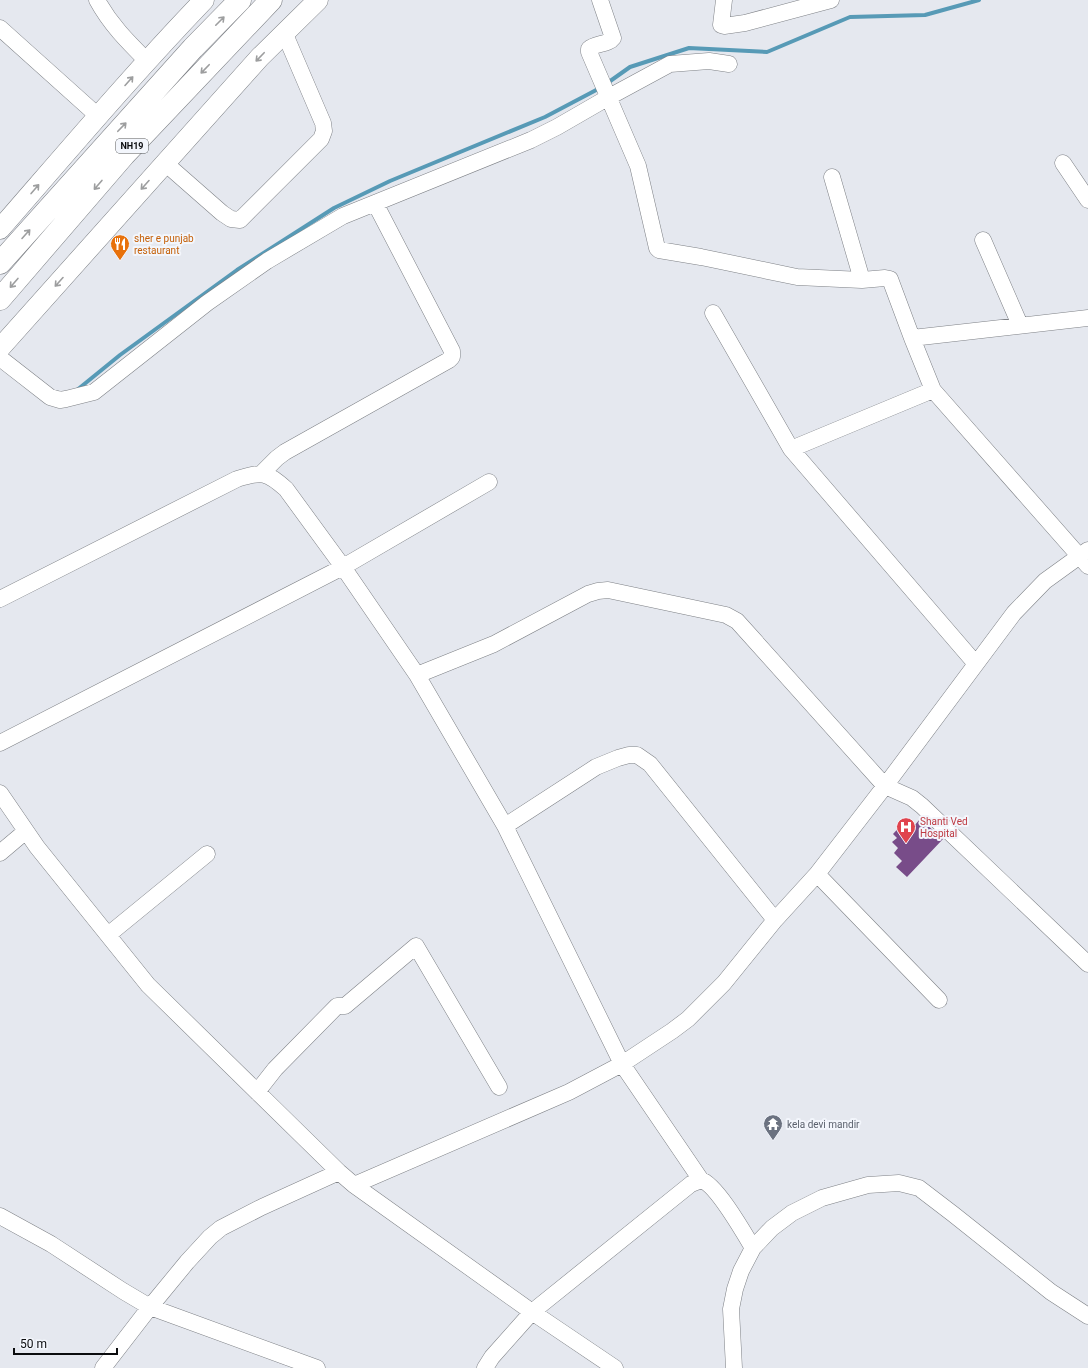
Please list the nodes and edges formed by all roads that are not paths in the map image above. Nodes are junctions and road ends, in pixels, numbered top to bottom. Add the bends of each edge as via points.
1 (97, 0) edge
2 (204, 0) edge
3 (240, 0) edge
4 (271, 0) edge
5 (318, 0) edge
6 (600, 0) edge
7 (724, 0) edge
8 (830, 0) edge
9 (0, 28) edge
10 (284, 32) junction
11 (147, 61) junction
12 (729, 64) dead end
13 (604, 86) junction
14 (98, 116) junction
15 (165, 163) junction
16 (1063, 163) dead end
17 (832, 177) dead end
18 (1088, 200) edge
19 (375, 203) junction
20 (0, 229) edge
21 (983, 240) dead end
22 (0, 263) edge
23 (862, 280) junction
24 (0, 299) edge
25 (714, 313) dead end
26 (1088, 318) edge
27 (1020, 325) junction
28 (912, 338) junction
29 (0, 348) edge
30 (0, 358) edge
31 (933, 390) junction
32 (791, 449) junction
33 (262, 474) junction
34 (489, 482) dead end
35 (1085, 558) edge
36 (343, 567) junction
37 (0, 598) edge
38 (976, 664) junction
39 (417, 674) junction
40 (0, 743) edge
41 (885, 786) junction
42 (0, 793) edge
43 (505, 826) junction
44 (26, 831) junction
45 (0, 853) edge
46 (207, 854) dead end
47 (816, 874) junction
48 (775, 920) junction
49 (108, 935) junction
50 (1088, 964) edge
51 (939, 1000) dead end
52 (622, 1064) junction
53 (499, 1086) dead end
54 (257, 1092) junction
55 (338, 1172) junction
56 (701, 1180) junction
57 (354, 1185) junction
58 (0, 1216) edge
59 (753, 1248) junction
60 (150, 1307) junction
61 (532, 1312) junction
62 (1088, 1316) edge
63 (102, 1368) edge
64 (317, 1368) edge
65 (484, 1368) edge
66 (615, 1368) edge
67 (734, 1368) edge

1 - 11 street via 121,35
2 - 11 main road
22 -> 3 highway, NH19
4 -> 24 highway, NH19 via 124,154
5 - 10 main road
6 - 13 street via 613,38 592,47 589,52
7 - 8 street via 721,24 724,26
9 - 14 street
10 -> 15 main road
10 - 15 street via 323,123 321,139 240,220 231,219 222,213
14 -> 11 main road
12 - 13 street via 709,60 670,64
13 - 19 street via 557,127
13 - 23 street via 638,166 659,250 797,277
20 -> 14 main road
15 -> 29 main road
16 - 18 street
17 - 23 street
19 - 30 street via 343,216 267,261 207,303 94,392 56,399
19 - 33 street via 452,351 452,357 285,452
21 - 27 street
23 - 28 street via 890,279
25 - 32 street
26 - 27 street
27 - 28 street
28 - 31 street
31 - 32 street
31 - 35 street
32 - 38 street
33 - 36 street via 277,481 286,489
33 - 37 street via 251,474 237,479
34 - 36 street
35 - 38 street via 1045,581 1014,613
36 - 39 street
36 - 40 street
38 - 41 street
39 - 41 street via 494,644 598,591 608,590 726,615 736,621
39 - 43 street
41 - 47 street
41 - 50 street via 912,798 922,806
42 - 44 street
43 - 48 street via 596,767 628,755 637,755 650,764
43 - 52 street
44 - 45 street
44 - 49 street
46 - 49 street
47 - 48 street
47 - 51 street
48 - 52 street via 703,1005 672,1031
49 - 54 street via 148,985
52 - 56 street
52 - 57 street via 569,1092
53 - 54 street via 416,946 345,1006 337,1006 275,1069
54 - 55 street
55 - 57 street
55 - 60 street via 221,1228 187,1262
56 - 59 street via 707,1183 726,1206
56 - 61 street via 691,1184
57 - 61 street
58 - 60 street via 51,1244
59 - 62 street via 772,1228 822,1198 868,1185 899,1184 919,1188 1051,1292
59 - 67 street via 741,1271 731,1309
60 - 63 street
60 - 64 street
61 - 65 street
61 - 66 street

